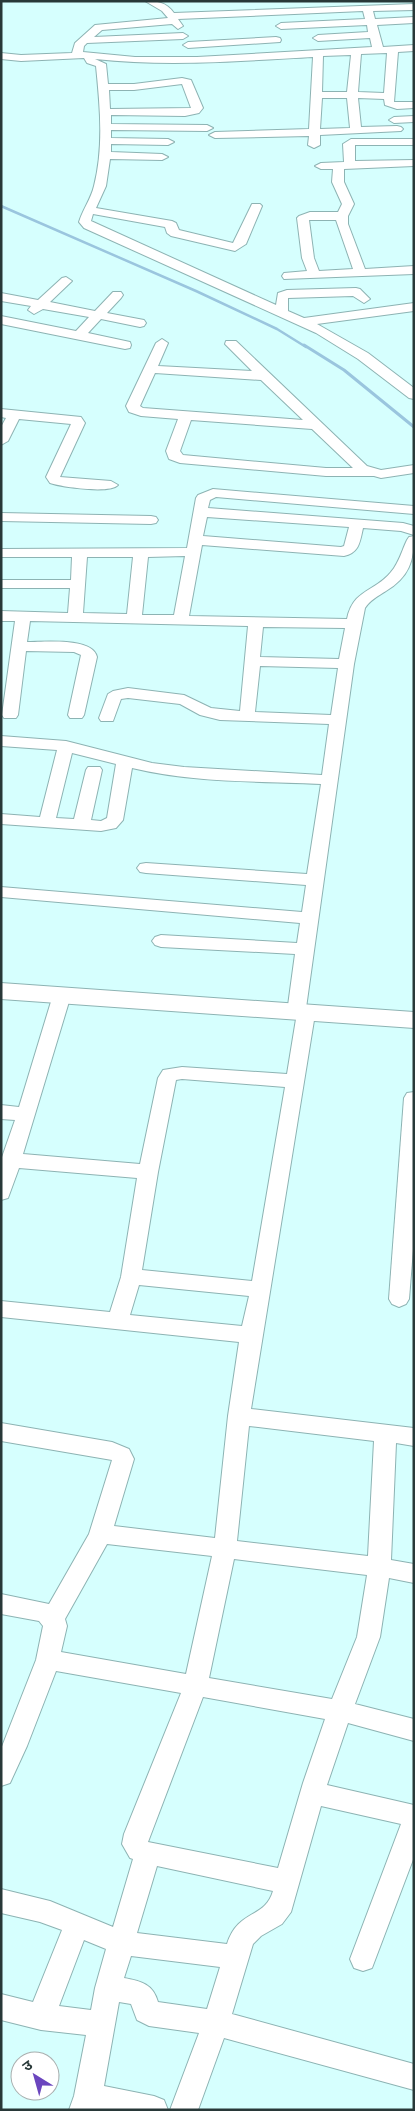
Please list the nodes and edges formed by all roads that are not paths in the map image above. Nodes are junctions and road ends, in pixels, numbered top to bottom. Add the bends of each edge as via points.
1 (150, 1) edge
2 (266, 1) edge
3 (220, 4) dead end
4 (409, 5) edge
5 (311, 6) edge
6 (360, 6) edge
7 (269, 12) junction
8 (224, 14) junction
9 (173, 19) junction
10 (414, 20) edge
11 (281, 26) dead end
12 (371, 28) junction
13 (385, 33) dead end
14 (318, 38) dead end
15 (401, 39) dead end
16 (86, 40) junction
17 (276, 40) dead end
18 (186, 41) junction
19 (414, 43) edge
20 (393, 48) junction
21 (414, 48) edge
22 (378, 49) junction
23 (356, 52) junction
24 (318, 54) junction
25 (82, 55) junction
26 (1, 56) edge
27 (197, 60) junction
28 (149, 73) junction
29 (104, 87) junction
30 (317, 95) junction
31 (352, 95) junction
32 (390, 101) junction
33 (414, 105) edge
34 (106, 112) junction
35 (414, 119) edge
36 (395, 125) junction
37 (106, 127) junction
38 (356, 131) junction
39 (211, 132) joint
40 (314, 139) junction
41 (106, 141) junction
42 (168, 142) dead end
43 (400, 142) junction
44 (414, 142) edge
45 (105, 155) junction
46 (162, 157) dead end
47 (409, 163) edge
48 (344, 165) junction
49 (322, 166) dead end
50 (256, 206) dead end
51 (90, 210) junction
52 (342, 216) junction
53 (414, 270) edge
54 (360, 273) junction
55 (314, 275) junction
56 (288, 276) dead end
57 (66, 281) dead end
58 (117, 295) dead end
59 (1, 296) edge
60 (364, 299) dead end
61 (40, 305) junction
62 (414, 307) edge
63 (282, 312) junction
64 (97, 316) junction
65 (1, 320) edge
66 (304, 322) junction
67 (140, 323) dead end
68 (18, 324) junction
69 (79, 335) junction
70 (162, 343) dead end
71 (231, 344) dead end
72 (125, 345) dead end
73 (150, 369) junction
74 (265, 376) junction
75 (414, 395) edge
76 (8, 413) edge
77 (186, 416) junction
78 (318, 426) junction
79 (1, 441) edge
80 (414, 469) edge
81 (370, 473) junction
82 (111, 485) dead end
83 (414, 510) edge
84 (200, 512) junction
85 (1, 517) edge
86 (151, 520) dead end
87 (357, 524) junction
88 (414, 532) edge
89 (414, 540) edge
90 (195, 546) junction
91 (141, 552) junction
92 (1, 553) edge
93 (80, 553) junction
94 (1, 584) edge
95 (77, 584) junction
96 (1, 616) edge
97 (23, 617) junction
98 (75, 618) junction
99 (134, 620) junction
100 (181, 620) junction
101 (256, 623) junction
102 (353, 624) junction
103 (20, 646) junction
104 (252, 661) junction
105 (346, 664) junction
106 (10, 715) dead end
107 (76, 715) dead end
108 (247, 716) junction
109 (107, 718) dead end
110 (338, 720) junction
111 (1, 741) edge
112 (66, 746) junction
113 (125, 761) junction
114 (94, 770) dead end
115 (330, 780) junction
116 (1, 819) edge
117 (47, 822) junction
118 (81, 825) junction
119 (146, 868) dead end
120 (315, 880) junction
121 (1, 892) edge
122 (310, 918) junction
123 (161, 941) dead end
124 (305, 949) junction
125 (1, 991) edge
126 (62, 995) junction
127 (301, 1013) junction
128 (414, 1020) edge
129 (294, 1082) junction
130 (414, 1098) edge
131 (1, 1112) edge
132 (25, 1114) junction
133 (11, 1160) junction
134 (148, 1172) junction
135 (1, 1192) edge
136 (131, 1277) junction
137 (261, 1289) junction
138 (399, 1299) dead end
139 (1, 1309) edge
140 (117, 1322) junction
141 (251, 1335) junction
142 (239, 1416) junction
143 (384, 1434) junction
144 (414, 1437) edge
145 (3, 1438) edge
146 (100, 1534) junction
147 (225, 1547) junction
148 (380, 1566) junction
149 (414, 1574) edge
150 (1, 1604) edge
151 (53, 1618) junction
152 (48, 1660) junction
153 (196, 1685) junction
154 (340, 1711) junction
155 (414, 1730) edge
156 (1, 1775) edge
157 (313, 1793) junction
158 (414, 1816) edge
159 (414, 1822) edge
160 (148, 1853) junction
161 (288, 1882) junction
162 (1, 1900) edge
163 (77, 1925) junction
164 (121, 1943) junction
165 (236, 1957) junction
166 (363, 1959) dead end
167 (108, 1988) junction
168 (3, 2012) edge
169 (41, 2017) junction
170 (216, 2023) junction
171 (102, 2024) junction
172 (414, 2077) edge
173 (86, 2103) edge
174 (154, 2110) edge
175 (184, 2110) edge

1 - 9 street via 166,9
2 - 7 street
3 - 8 street
4 - 6 street
5 - 6 street
5 - 7 street
6 - 12 street
7 - 8 street
8 - 9 street
9 - 16 street via 99,27
9 - 18 street
10 - 12 street
11 - 12 street
12 - 13 street
12 - 14 street
12 - 22 street
15 - 19 street
16 - 18 street
16 - 25 street via 77,48
17 - 18 street
18 - 27 street
20 - 21 street
20 - 22 street
20 - 32 street
22 - 23 street
23 - 24 street
23 - 31 street
24 - 27 street
24 - 30 street
25 - 26 street
25 - 28 street
25 - 29 street via 101,64
27 - 28 street
28 - 29 street
28 - 34 street via 185,81 198,108 185,114
29 - 34 street
30 - 31 street
30 - 40 street
31 - 32 street
31 - 38 street
32 - 33 street
32 - 36 street
34 - 37 street
35 - 36 street
36 - 38 street
36 - 43 street
37 - 39 street
37 - 41 street
38 - 40 street
39 - 40 street
41 - 42 street
41 - 45 street
43 - 44 street
43 - 47 street
43 - 48 street via 351,142
45 - 46 street
45 - 51 street via 98,194
47 - 48 street
48 - 49 street
48 - 52 street via 338,182 348,204
50 - 51 street via 240,244 235,247 175,233 168,224
51 - 63 street via 85,222 93,228
52 - 54 street via 347,242
52 - 55 street via 303,218 308,258
53 - 54 street
54 - 55 street
55 - 56 street
57 - 61 street
58 - 64 street
59 - 61 street
60 - 63 street via 356,292 287,294 282,296
61 - 64 street
61 - 68 street
62 - 66 street
63 - 66 street
64 - 67 street
64 - 69 street
65 - 68 street
66 - 75 street via 340,340
68 - 69 street
69 - 72 street
70 - 73 street
71 - 74 street
73 - 74 street
73 - 77 street via 132,406 134,409
74 - 78 street
76 - 79 street
76 - 82 street via 76,420 78,423 55,480
77 - 78 street
77 - 81 street via 173,451 174,456 180,459
78 - 81 street via 355,464
80 - 81 street
83 - 84 street via 213,493 203,498
84 - 87 street
84 - 90 street
85 - 86 street
87 - 88 street via 403,527
87 - 90 street via 351,548 344,552
89 - 102 street via 397,575 360,602
90 - 91 street
90 - 100 street
91 - 93 street
91 - 99 street
92 - 93 street
93 - 95 street
94 - 95 street
95 - 98 street
96 - 97 street
97 - 98 street
97 - 103 street
98 - 99 street
99 - 100 street
100 - 101 street
101 - 102 street
101 - 104 street
102 - 105 street
103 - 106 street
103 - 107 street via 76,647 88,652
104 - 105 street
104 - 108 street
105 - 110 street
108 - 109 street via 220,715 206,712 184,700 128,693 114,698
108 - 110 street
110 - 115 street
111 - 112 street
112 - 113 street
112 - 117 street
113 - 115 street via 184,772
113 - 118 street via 115,820 101,826
114 - 118 street
115 - 120 street
116 - 117 street
117 - 118 street
119 - 120 street
120 - 122 street
121 - 122 street
122 - 124 street
123 - 124 street
124 - 127 street
125 - 126 main road
126 - 127 main road
126 - 132 street
127 - 128 main road
127 - 129 street
129 - 134 street via 182,1073 170,1075 166,1078
129 - 137 street
130 - 138 street
131 - 132 street
132 - 133 street
133 - 134 street
133 - 135 street
134 - 136 street
136 - 137 street
136 - 140 street
137 - 141 street
139 - 140 street
140 - 141 street
141 - 142 street
142 - 143 street
142 - 147 street
143 - 144 street
143 - 148 street
145 - 146 street via 112,1451 121,1455 123,1463
146 - 147 street
146 - 151 street
147 - 148 street
147 - 153 street
148 - 149 street
148 - 154 street via 371,1628
150 - 151 street via 45,1612
151 - 152 street
152 - 153 street
152 - 156 street
153 - 154 street
153 - 160 street via 137,1834 135,1844 139,1850
154 - 155 street
154 - 157 street
157 - 158 street
157 - 161 street
159 - 166 street
160 - 161 street
160 - 164 street
161 - 165 street via 278,1913 247,1929
162 - 163 street via 62,1917
163 - 164 street
163 - 169 street
164 - 165 street
164 - 167 street
165 - 170 street
167 - 170 street via 138,1993 149,2013
167 - 171 street
168 - 169 street
169 - 171 street
170 - 172 street
170 - 175 street
171 - 173 street
173 - 174 street

